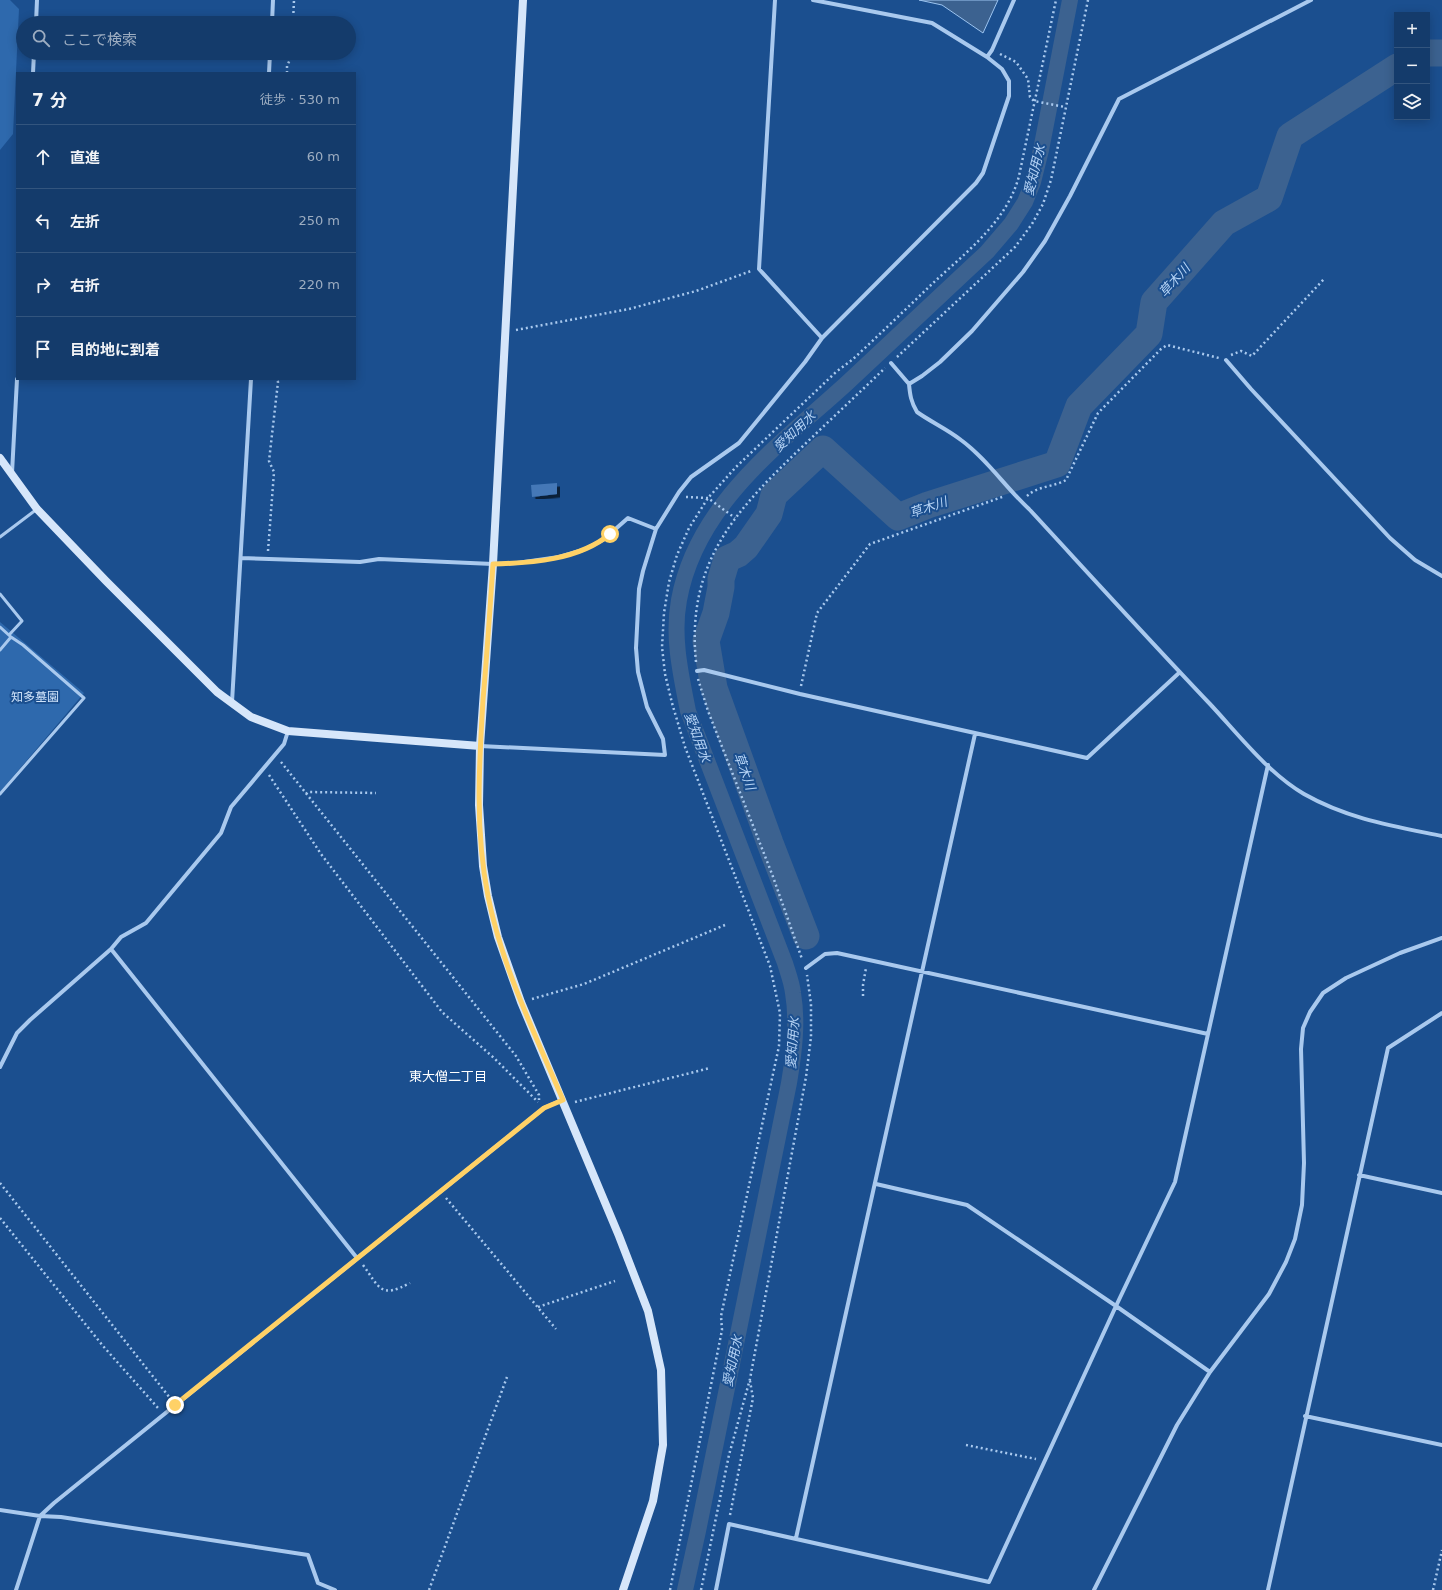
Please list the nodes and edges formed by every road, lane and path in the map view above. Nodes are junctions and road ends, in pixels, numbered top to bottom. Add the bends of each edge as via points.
1 (37, 0) edge
2 (274, 0) edge
3 (294, 0) edge
4 (523, 0) edge
5 (774, 0) edge
6 (813, 0) edge
7 (1014, 0) edge
8 (1056, 0) edge
9 (1088, 0) edge
10 (1312, 0) edge
11 (36, 16) edge
12 (273, 16) edge
13 (293, 16) edge
14 (992, 50) junction
15 (987, 57) junction
16 (34, 60) edge
17 (270, 60) edge
18 (290, 60) edge
19 (33, 72) edge
20 (269, 72) edge
21 (287, 72) edge
22 (1034, 101) junction
23 (1065, 107) junction
24 (759, 269) junction
25 (1324, 279) dead end
26 (506, 330) junction
27 (822, 338) junction
28 (1226, 360) junction
29 (891, 363) junction
30 (17, 380) edge
31 (251, 380) edge
32 (277, 380) edge
33 (909, 384) junction
34 (0, 458) edge
35 (12, 476) junction
36 (679, 492) junction
37 (1013, 493) junction
38 (708, 498) junction
39 (1021, 501) junction
40 (37, 509) junction
41 (735, 518) junction
42 (656, 529) junction
43 (0, 537) edge
44 (241, 558) junction
45 (267, 558) junction
46 (493, 564) junction
47 (1442, 576) edge
48 (0, 594) edge
49 (0, 627) edge
50 (10, 636) junction
51 (0, 650) edge
52 (697, 671) junction
53 (1180, 672) junction
54 (800, 694) junction
55 (232, 703) junction
56 (288, 731) junction
57 (975, 734) junction
58 (480, 746) junction
59 (274, 756) junction
60 (1268, 765) junction
61 (263, 769) junction
62 (376, 793) dead end
63 (0, 794) edge
64 (306, 794) junction
65 (1442, 836) edge
66 (725, 925) dead end
67 (1442, 938) edge
68 (111, 949) junction
69 (868, 960) junction
70 (806, 968) junction
71 (921, 972) junction
72 (863, 996) dead end
73 (522, 1002) junction
74 (1442, 1013) edge
75 (1208, 1034) junction
76 (0, 1067) edge
77 (710, 1068) dead end
78 (564, 1103) junction
79 (1359, 1175) junction
80 (0, 1183) edge
81 (876, 1184) junction
82 (440, 1191) junction
83 (1442, 1193) edge
84 (0, 1218) edge
85 (357, 1258) junction
86 (615, 1281) dead end
87 (410, 1283) dead end
88 (1116, 1306) junction
89 (538, 1307) junction
90 (556, 1329) dead end
91 (1210, 1372) junction
92 (507, 1377) dead end
93 (750, 1379) junction
94 (175, 1405) junction
95 (164, 1414) junction
96 (1305, 1416) junction
97 (966, 1445) dead end
98 (1442, 1445) edge
99 (1044, 1462) junction
100 (0, 1510) edge
101 (40, 1516) junction
102 (729, 1524) junction
103 (796, 1538) junction
104 (1442, 1550) edge
105 (16, 1590) edge
106 (336, 1590) edge
107 (429, 1590) edge
108 (623, 1590) edge
109 (670, 1590) edge
110 (701, 1590) edge
111 (716, 1590) edge
112 (1094, 1590) edge
113 (1268, 1590) edge
114 (1433, 1590) edge

1 - 11 street
2 - 12 street
3 - 13 path
4 - 26 street
5 - 24 street
6 - 15 street via 932,23
7 - 14 street
8 - 22 path
9 - 23 path
10 - 33 street via 1118,99 1070,196 1045,241 1023,272 940,362
14 - 15 street
14 - 22 path via 1016,62 1028,79 1030,98
15 - 27 street via 1002,69 1009,81 1009,96 983,173
16 - 19 street
17 - 20 street
18 - 21 path
22 - 23 path
22 - 38 path via 1015,190 1008,205 993,224 955,263 736,467
23 - 29 path via 1051,180 1043,204 1032,224 1015,247
24 - 26 path via 696,292 629,309
24 - 27 street
25 - 28 path via 1252,356 1241,351 1233,353
26 - 46 street
27 - 36 street via 739,443 691,477
28 - 39 path via 1167,345 1161,349 1098,413 1066,480 1031,492
28 - 47 street via 1390,538 1415,560
29 - 33 street
29 - 41 path via 766,481
30 - 35 street
31 - 44 street
32 - 45 path via 269,461 274,472
33 - 37 street via 916,412 962,440
34 - 35 street
35 - 40 street
36 - 38 path via 686,497
36 - 42 street
37 - 39 street
37 - 54 path via 870,544 817,613
38 - 41 path
38 - 109 path via 689,528 669,582 662,648 665,674 685,747 770,966 780,1013 779,1046 721,1316 722,1330
39 - 53 street
40 - 43 lane
40 - 55 street via 203,679
41 - 52 path via 716,547 699,595 695,654
42 - 46 street via 628,518 603,540 583,550 552,558
42 - 58 street via 639,589 636,648 638,672 647,707 663,739 665,755
44 - 45 street
44 - 55 street
45 - 46 street
46 - 58 street
48 - 50 lane via 22,621
49 - 50 lane
50 - 51 lane
50 - 63 lane via 84,698
52 - 54 street via 704,670
52 - 70 path via 708,711
53 - 57 street via 1087,758
53 - 60 street
54 - 57 street
55 - 56 street via 251,717
56 - 58 street
56 - 59 street via 284,744
57 - 71 street
58 - 73 street via 479,805 483,866 498,937
59 - 61 street
59 - 64 path
60 - 65 street via 1302,793 1341,812 1361,819
60 - 75 street
61 - 64 path via 271,777 320,854 442,1012 494,1058 538,1103 539,1095 516,1056
61 - 68 street via 232,807 221,833 146,923 121,937
62 - 64 path
66 - 73 path via 584,984
67 - 91 street via 1400,953 1346,978 1324,993 1310,1012 1303,1028 1301,1049 1304,1162 1302,1205 1295,1239 1269,1294
68 - 76 street via 17,1034
68 - 85 street
69 - 70 street via 837,953 825,954
69 - 71 street
69 - 72 path
70 - 93 path via 811,1004 811,1037 806,1076
71 - 75 street
71 - 81 street
73 - 78 street
74 - 79 street via 1388,1048
75 - 88 street via 1175,1182
77 - 78 path
78 - 82 street via 544,1108
78 - 108 street via 648,1311 661,1370 663,1445 653,1502
79 - 83 street
79 - 96 street
80 - 94 path
81 - 88 street via 967,1205
81 - 103 street
82 - 85 street
82 - 89 path
84 - 95 path via 103,1346
85 - 87 path via 383,1290 392,1291
85 - 94 street
86 - 89 path
88 - 91 street
88 - 99 street
89 - 90 path
91 - 112 street via 1177,1426
92 - 107 path
93 - 102 path via 753,1398
93 - 110 path via 729,1455
94 - 95 street
95 - 101 street
96 - 98 street
96 - 113 street
97 - 99 path
99 - 103 street via 989,1582
100 - 101 street
101 - 105 street
101 - 106 street via 61,1517 308,1555 318,1583
102 - 103 street
102 - 111 street
104 - 114 path

